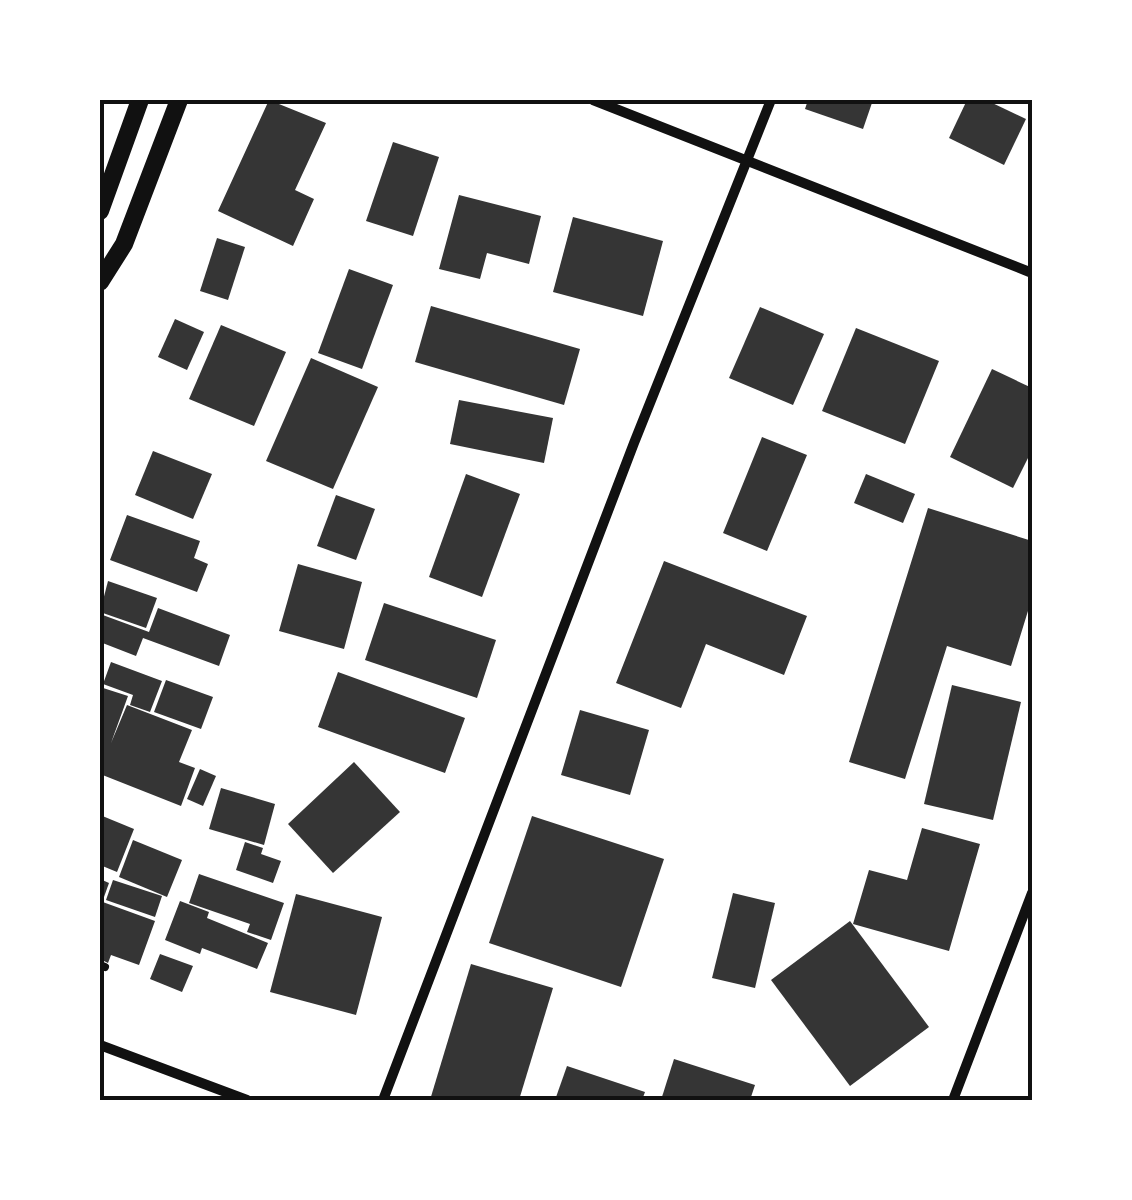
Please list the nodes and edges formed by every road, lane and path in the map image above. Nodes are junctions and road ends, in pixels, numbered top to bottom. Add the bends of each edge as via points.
1 (140, 100) edge
2 (179, 100) edge
3 (593, 100) edge
4 (771, 100) edge
5 (746, 163) junction
6 (100, 211) edge
7 (1032, 273) edge
8 (100, 282) edge
9 (1032, 893) edge
10 (100, 1044) edge
11 (248, 1100) edge
12 (383, 1100) edge
13 (953, 1100) edge

1 - 6 street
2 - 8 street via 124,244
3 - 5 street
4 - 5 street
5 - 7 street
5 - 12 street
9 - 13 street
10 - 11 street

